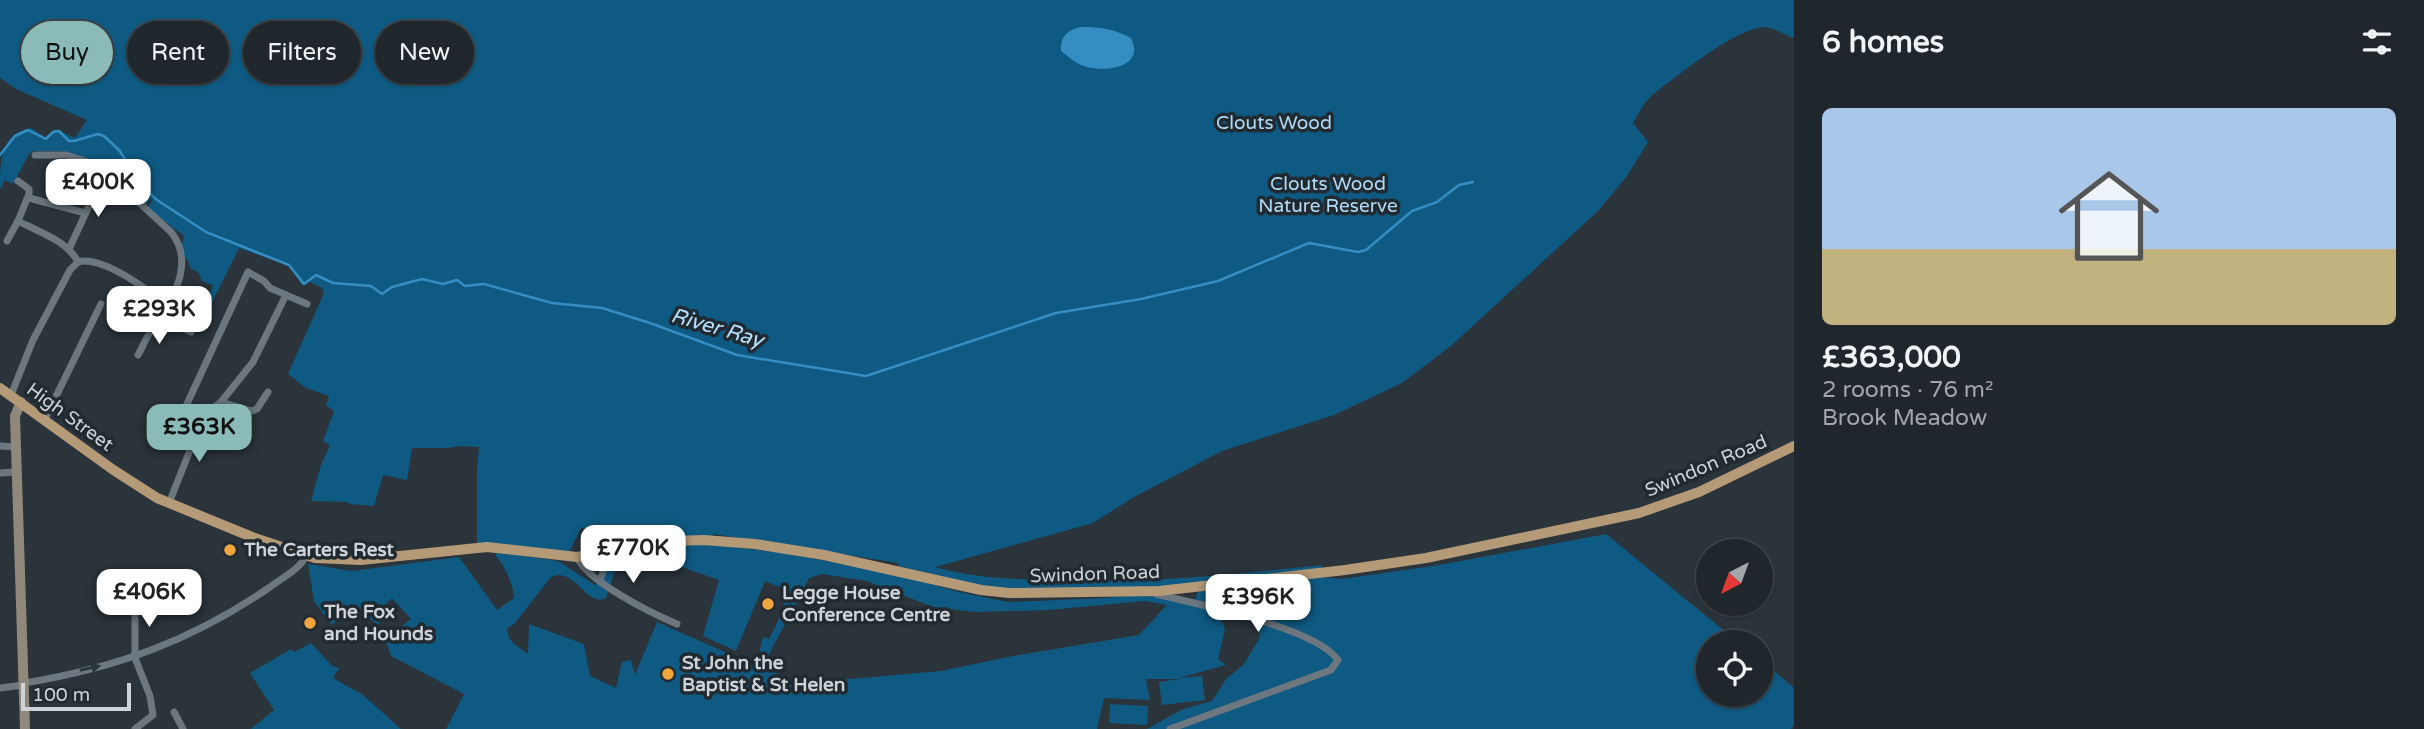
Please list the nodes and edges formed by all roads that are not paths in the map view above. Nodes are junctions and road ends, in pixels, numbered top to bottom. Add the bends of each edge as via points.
1 (36, 155) dead end
2 (109, 177) junction
3 (18, 181) dead end
4 (29, 198) junction
5 (85, 213) junction
6 (18, 221) junction
7 (7, 241) dead end
8 (69, 249) junction
9 (78, 262) junction
10 (286, 295) junction
11 (167, 303) junction
12 (101, 304) dead end
13 (307, 304) dead end
14 (167, 320) junction
15 (191, 332) dead end
16 (138, 355) dead end
17 (0, 388) edge
18 (268, 392) dead end
19 (11, 395) junction
20 (21, 402) junction
21 (221, 402) junction
22 (204, 415) junction
23 (45, 419) junction
24 (0, 446) edge
25 (1794, 446) edge
26 (16, 447) junction
27 (0, 472) edge
28 (16, 472) junction
29 (169, 503) junction
30 (609, 553) junction
31 (308, 556) junction
32 (577, 558) junction
33 (600, 581) junction
34 (1193, 587) junction
35 (1144, 592) junction
36 (135, 602) dead end
37 (1192, 603) junction
38 (677, 624) dead end
39 (135, 657) junction
40 (24, 684) junction
41 (0, 688) edge
42 (174, 712) dead end
43 (25, 729) edge
44 (135, 729) edge
45 (183, 729) edge
46 (1170, 729) edge

1 - 2 street via 88,160
2 - 5 street
2 - 11 street via 177,241 181,272
3 - 4 street via 29,189
4 - 5 street
4 - 6 street
5 - 8 street
6 - 7 street
6 - 8 street
8 - 9 street
9 - 11 street via 96,261
9 - 19 street via 33,340
10 - 13 street
10 - 21 street via 253,362
10 - 22 street via 248,272 186,406
11 - 14 street
12 - 23 street
14 - 15 street
14 - 16 street via 152,329
17 - 19 main road, High Street
18 - 21 street via 252,411
19 - 20 main road, High Street
20 - 23 main road, High Street
20 - 26 main road via 15,415
21 - 22 street
22 - 29 street
23 - 29 main road, High Street via 112,469
24 - 26 street
25 - 34 main road, Swindon Road via 1699,492 1639,513 1394,564
26 - 28 main road
27 - 28 street
28 - 40 main road
29 - 31 main road, High Street
30 - 32 main road, Swindon Road
30 - 33 street
30 - 35 main road, Swindon Road via 686,540 730,541 824,555 994,592
31 - 32 main road, High Street via 361,560 487,547
31 - 39 street via 251,601
32 - 33 street
33 - 38 street
34 - 35 main road, Swindon Road
34 - 37 street
35 - 37 street
36 - 39 street
37 - 46 street via 1266,622 1309,640 1338,660 1331,670
40 -> 39 street
39 - 44 street via 153,715
40 - 41 street
40 - 43 main road
42 - 45 street

